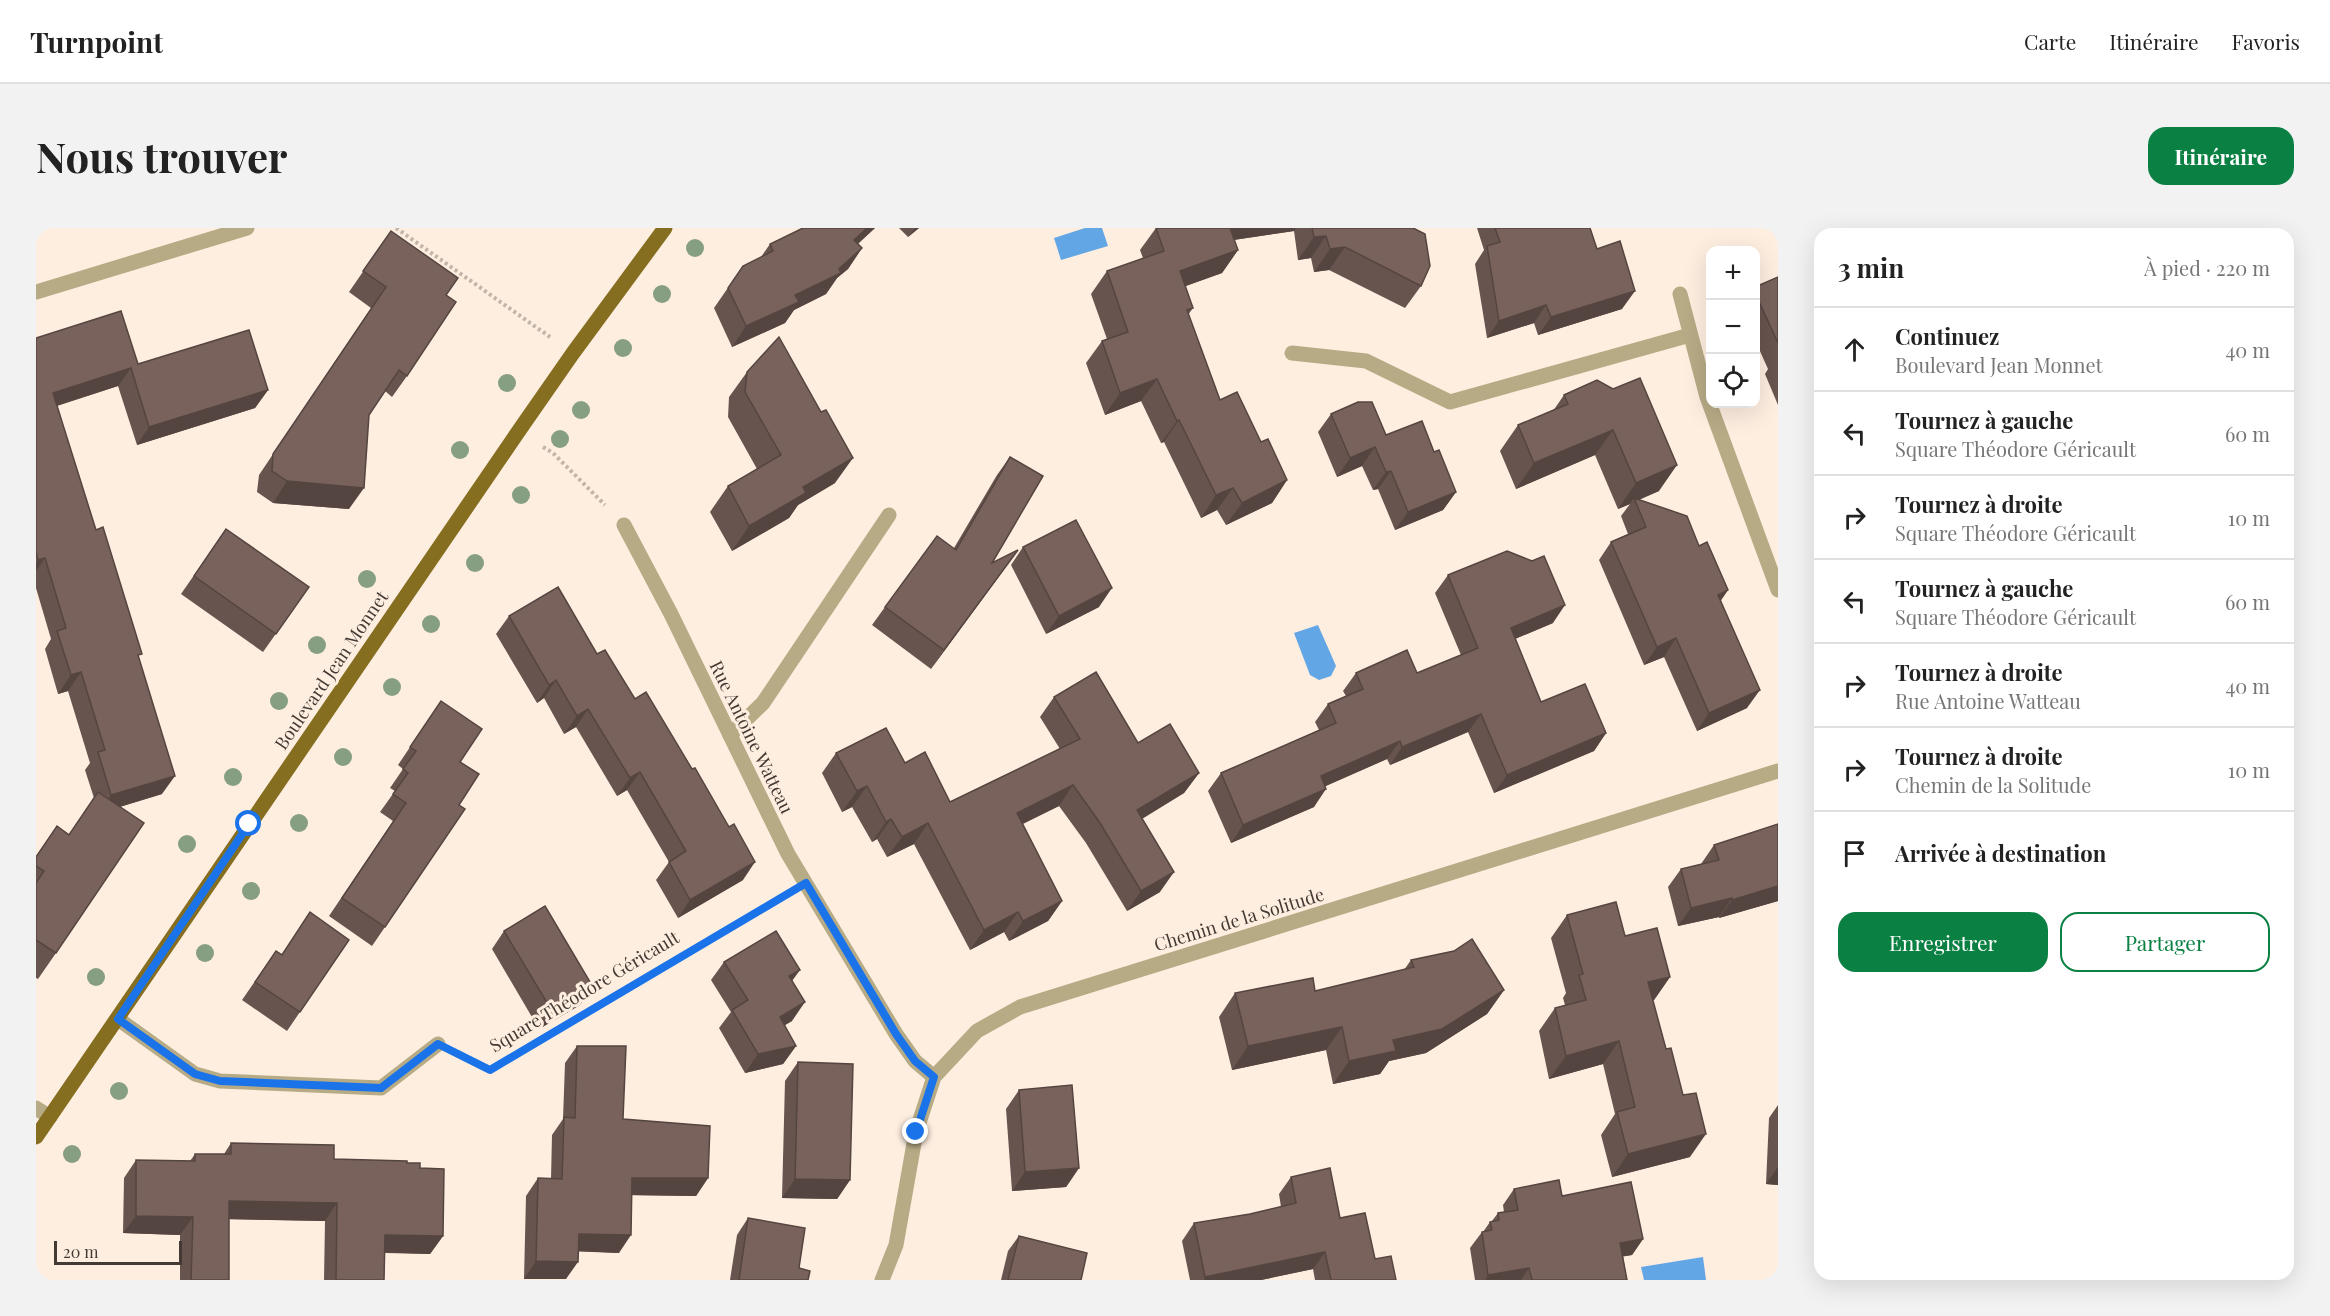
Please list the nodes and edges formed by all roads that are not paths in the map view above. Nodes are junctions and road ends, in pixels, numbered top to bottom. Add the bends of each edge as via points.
1 (247, 228) edge
2 (665, 228) edge
3 (36, 292) edge
4 (1680, 294) dead end
5 (1690, 335) junction
6 (1292, 353) dead end
7 (889, 515) dead end
8 (624, 525) road end
9 (1778, 590) edge
10 (730, 735) junction
11 (1778, 771) edge
12 (118, 1019) junction
13 (438, 1044) road end
14 (934, 1077) junction
15 (36, 1108) edge
16 (50, 1117) junction
17 (36, 1137) edge
18 (882, 1280) edge

1 - 3 street
2 - 12 main road, Boulevard Jean Monnet via 518,432
4 - 5 street
5 - 6 street via 1450,402 1366,361
5 - 9 street via 1707,397
7 - 10 street via 763,703
8 - 10 street, Rue Antoine Watteau
10 - 14 street, Rue Antoine Watteau via 788,854 896,1034 915,1061
11 - 14 street, Chemin de la Solitude via 1020,1007 977,1031
12 - 13 street via 195,1074 220,1081 381,1088
12 - 16 main road, Boulevard Jean Monnet
14 - 18 street, Chemin de la Solitude via 916,1132 896,1245
15 - 16 street
16 - 17 main road, Boulevard Jean Monnet

